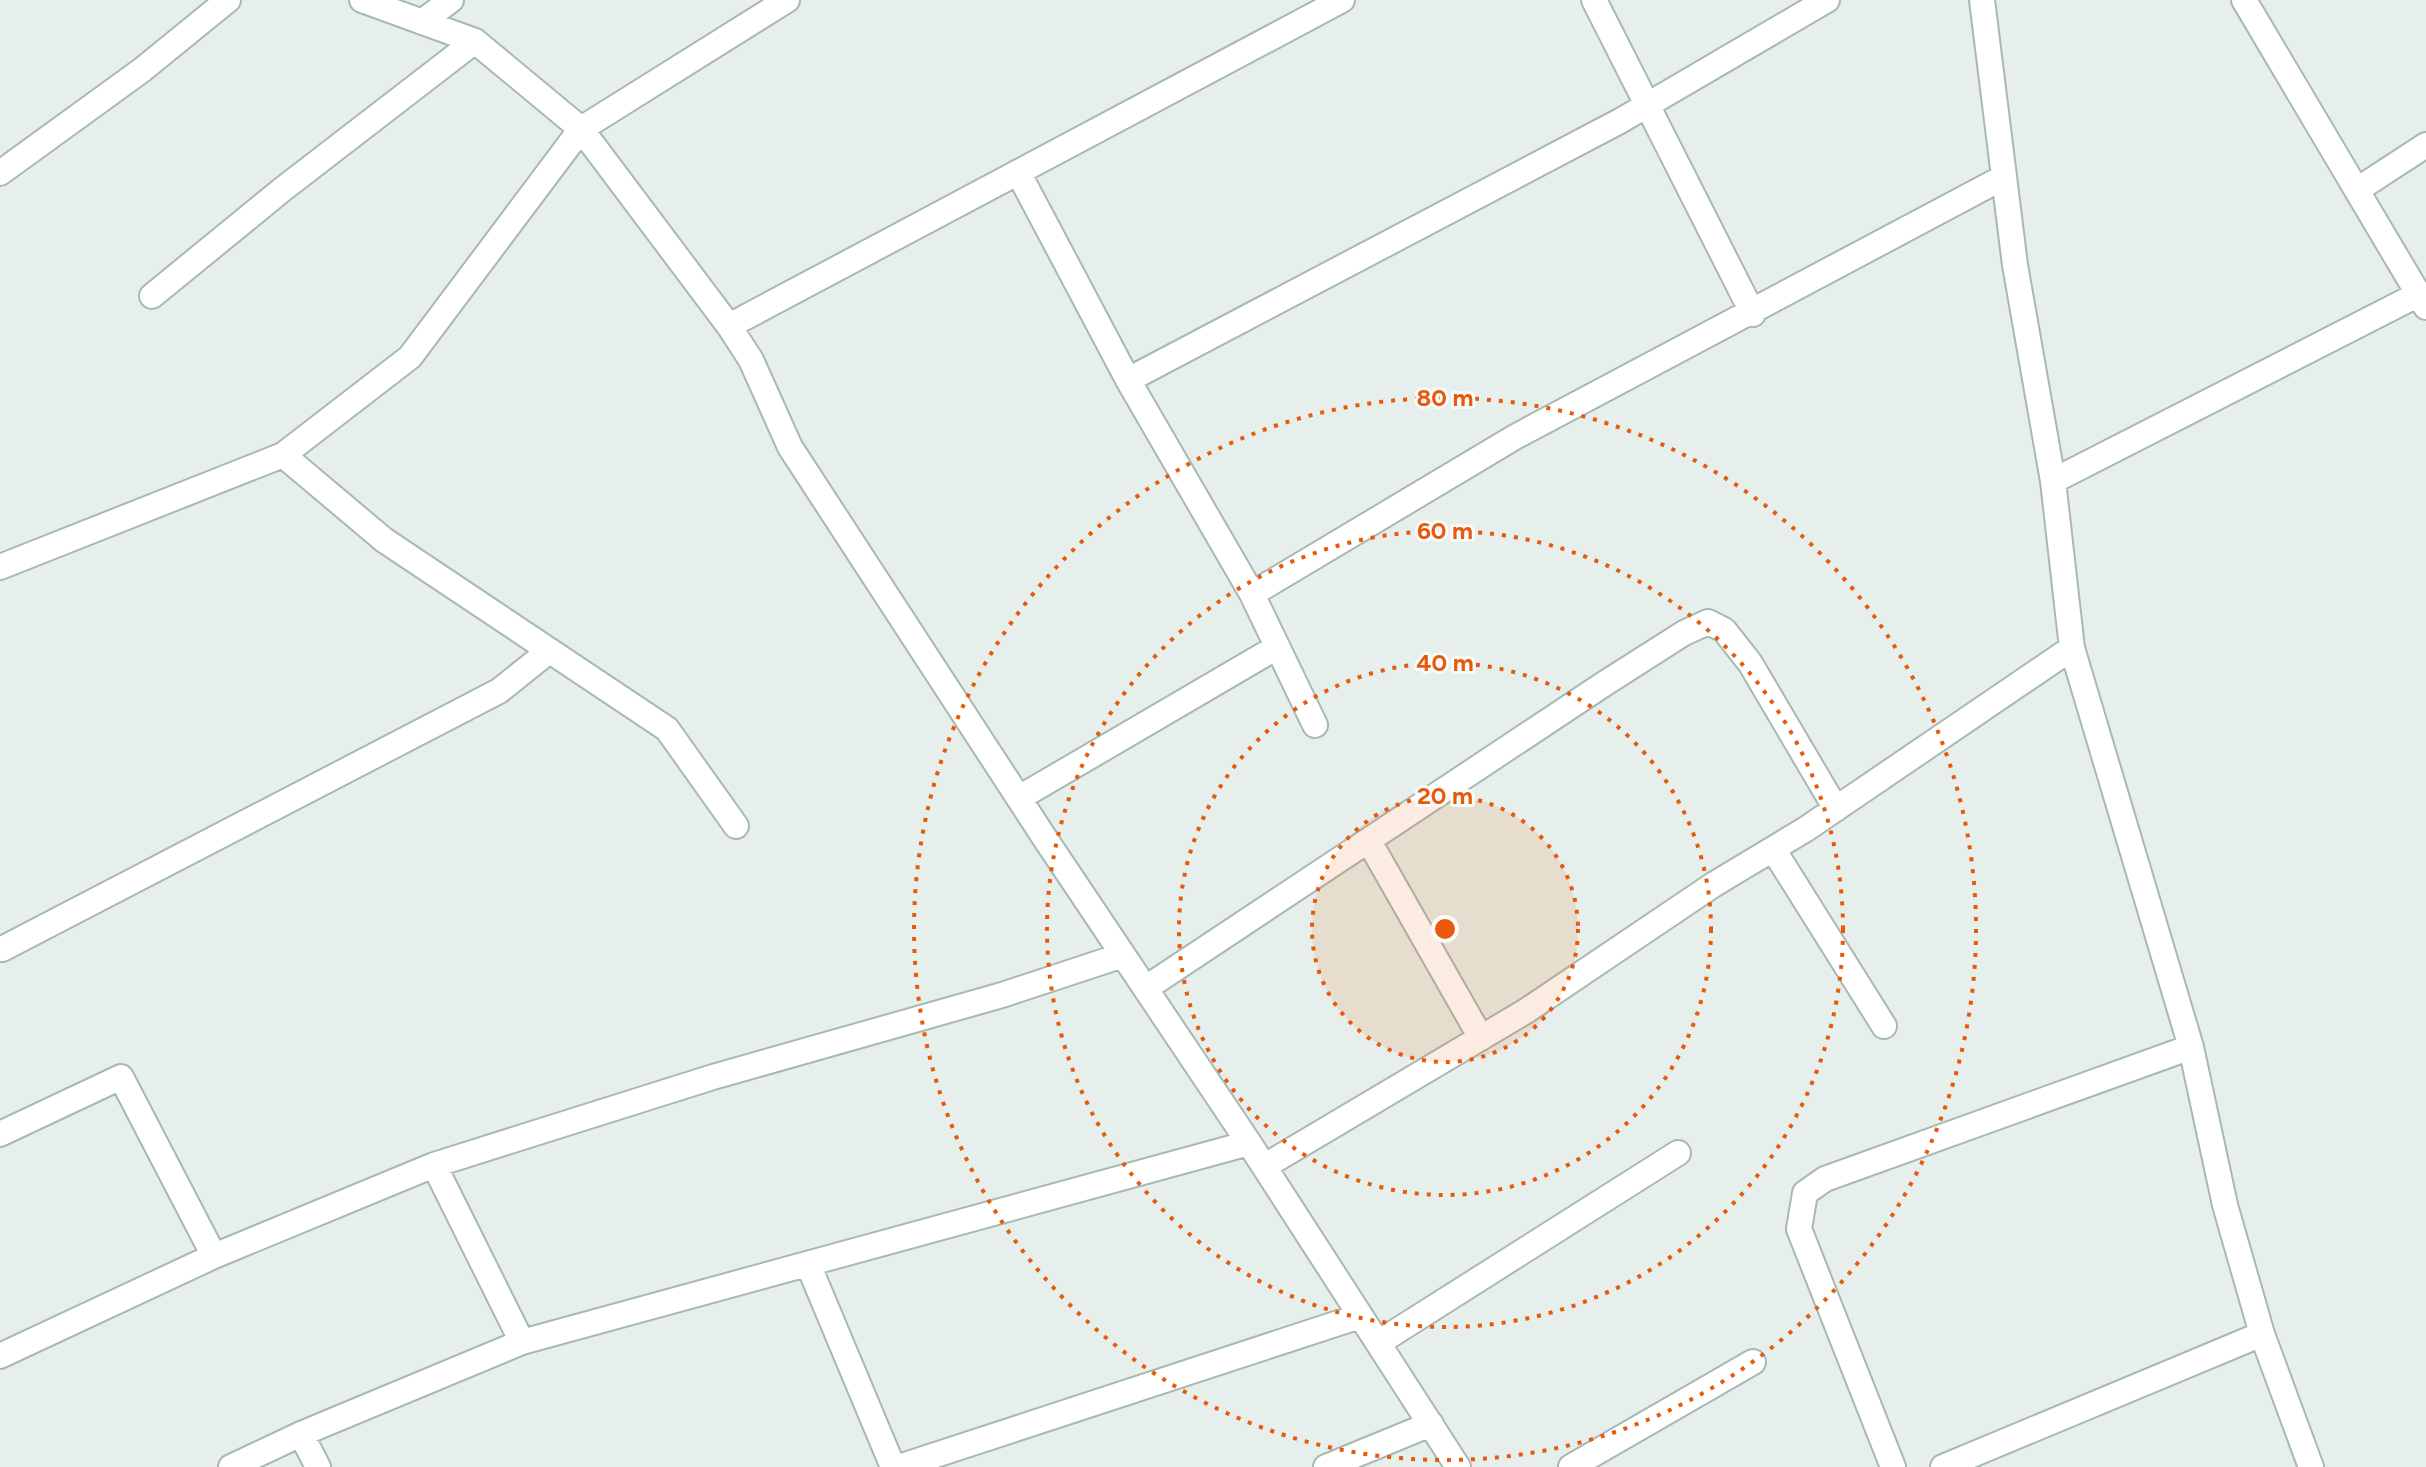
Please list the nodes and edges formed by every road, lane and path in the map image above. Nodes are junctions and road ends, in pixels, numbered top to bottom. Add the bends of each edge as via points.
1 (228, 0) edge
2 (362, 0) edge
3 (451, 0) edge
4 (787, 0) edge
5 (1594, 0) edge
6 (1827, 0) edge
7 (1982, 0) edge
8 (2244, 0) edge
9 (1333, 2) edge
10 (422, 22) junction
11 (475, 41) junction
12 (1647, 105) junction
13 (581, 129) junction
14 (2426, 145) edge
15 (1018, 172) junction
16 (0, 173) edge
17 (2004, 177) junction
18 (2357, 190) junction
19 (152, 296) dead end
20 (2422, 301) edge
21 (1753, 314) junction
22 (729, 326) junction
23 (1128, 380) junction
24 (283, 455) junction
25 (2053, 481) junction
26 (0, 567) edge
27 (1252, 594) junction
28 (1277, 647) junction
29 (2072, 648) junction
30 (549, 651) junction
31 (1315, 725) dead end
32 (1019, 798) junction
33 (1836, 809) junction
34 (736, 826) dead end
35 (1370, 843) junction
36 (1773, 849) junction
37 (2, 949) dead end
38 (1123, 955) junction
39 (1146, 988) junction
40 (1884, 1026) dead end
41 (1481, 1038) junction
42 (2191, 1047) junction
43 (0, 1134) edge
44 (1249, 1143) junction
45 (1678, 1153) dead end
46 (434, 1165) junction
47 (1265, 1166) junction
48 (214, 1256) junction
49 (808, 1264) junction
50 (1360, 1316) junction
51 (2262, 1334) junction
52 (522, 1342) junction
53 (1378, 1343) junction
54 (0, 1356) edge
55 (1753, 1362) dead end
56 (1431, 1424) junction
57 (301, 1434) junction
58 (231, 1467) edge
59 (318, 1467) edge
60 (896, 1467) edge
61 (1326, 1467) edge
62 (1458, 1467) edge
63 (1571, 1467) edge
64 (1893, 1467) edge
65 (1943, 1467) edge
66 (2311, 1467) edge

1 - 16 street
2 - 10 street
3 - 10 street
4 - 13 street
5 - 12 street
6 - 12 street
7 - 17 street
8 - 18 street
9 - 15 street
10 - 11 street
11 - 13 street
11 - 19 street
12 - 21 street
12 - 23 street
13 - 22 street
13 - 24 street via 410,357
14 - 18 street
15 - 22 street
15 - 23 street
17 - 21 street
17 - 25 street
18 - 20 street
20 - 25 street
21 - 27 street via 1515,437
22 - 32 street via 751,360 790,447
23 - 27 street
24 - 26 street
24 - 30 street via 384,540
25 - 29 street
27 - 28 street
28 - 31 street
28 - 32 street
29 - 33 street
29 - 42 street
30 - 34 street via 667,729
30 - 37 street via 499,691
32 - 38 street
33 - 35 street via 1750,663 1724,630 1708,622 1604,684
33 - 36 street
35 - 39 street
35 - 41 street
36 - 40 street
36 - 41 street
38 - 39 street
38 - 46 street
39 - 44 street
41 - 47 street
42 - 51 street via 2225,1205
42 - 64 street via 1825,1179 1805,1193 1799,1229
43 - 48 street via 121,1077
44 - 47 street
44 - 49 street
45 - 53 street
46 - 48 street
46 - 52 street
47 - 50 street
48 - 54 street
49 - 52 street
49 - 60 street
50 - 53 street
50 - 60 street
51 - 65 street
51 - 66 street
52 - 57 street
53 - 56 street
55 - 63 street
56 - 61 street
56 - 62 street
57 - 58 street
57 - 59 street

